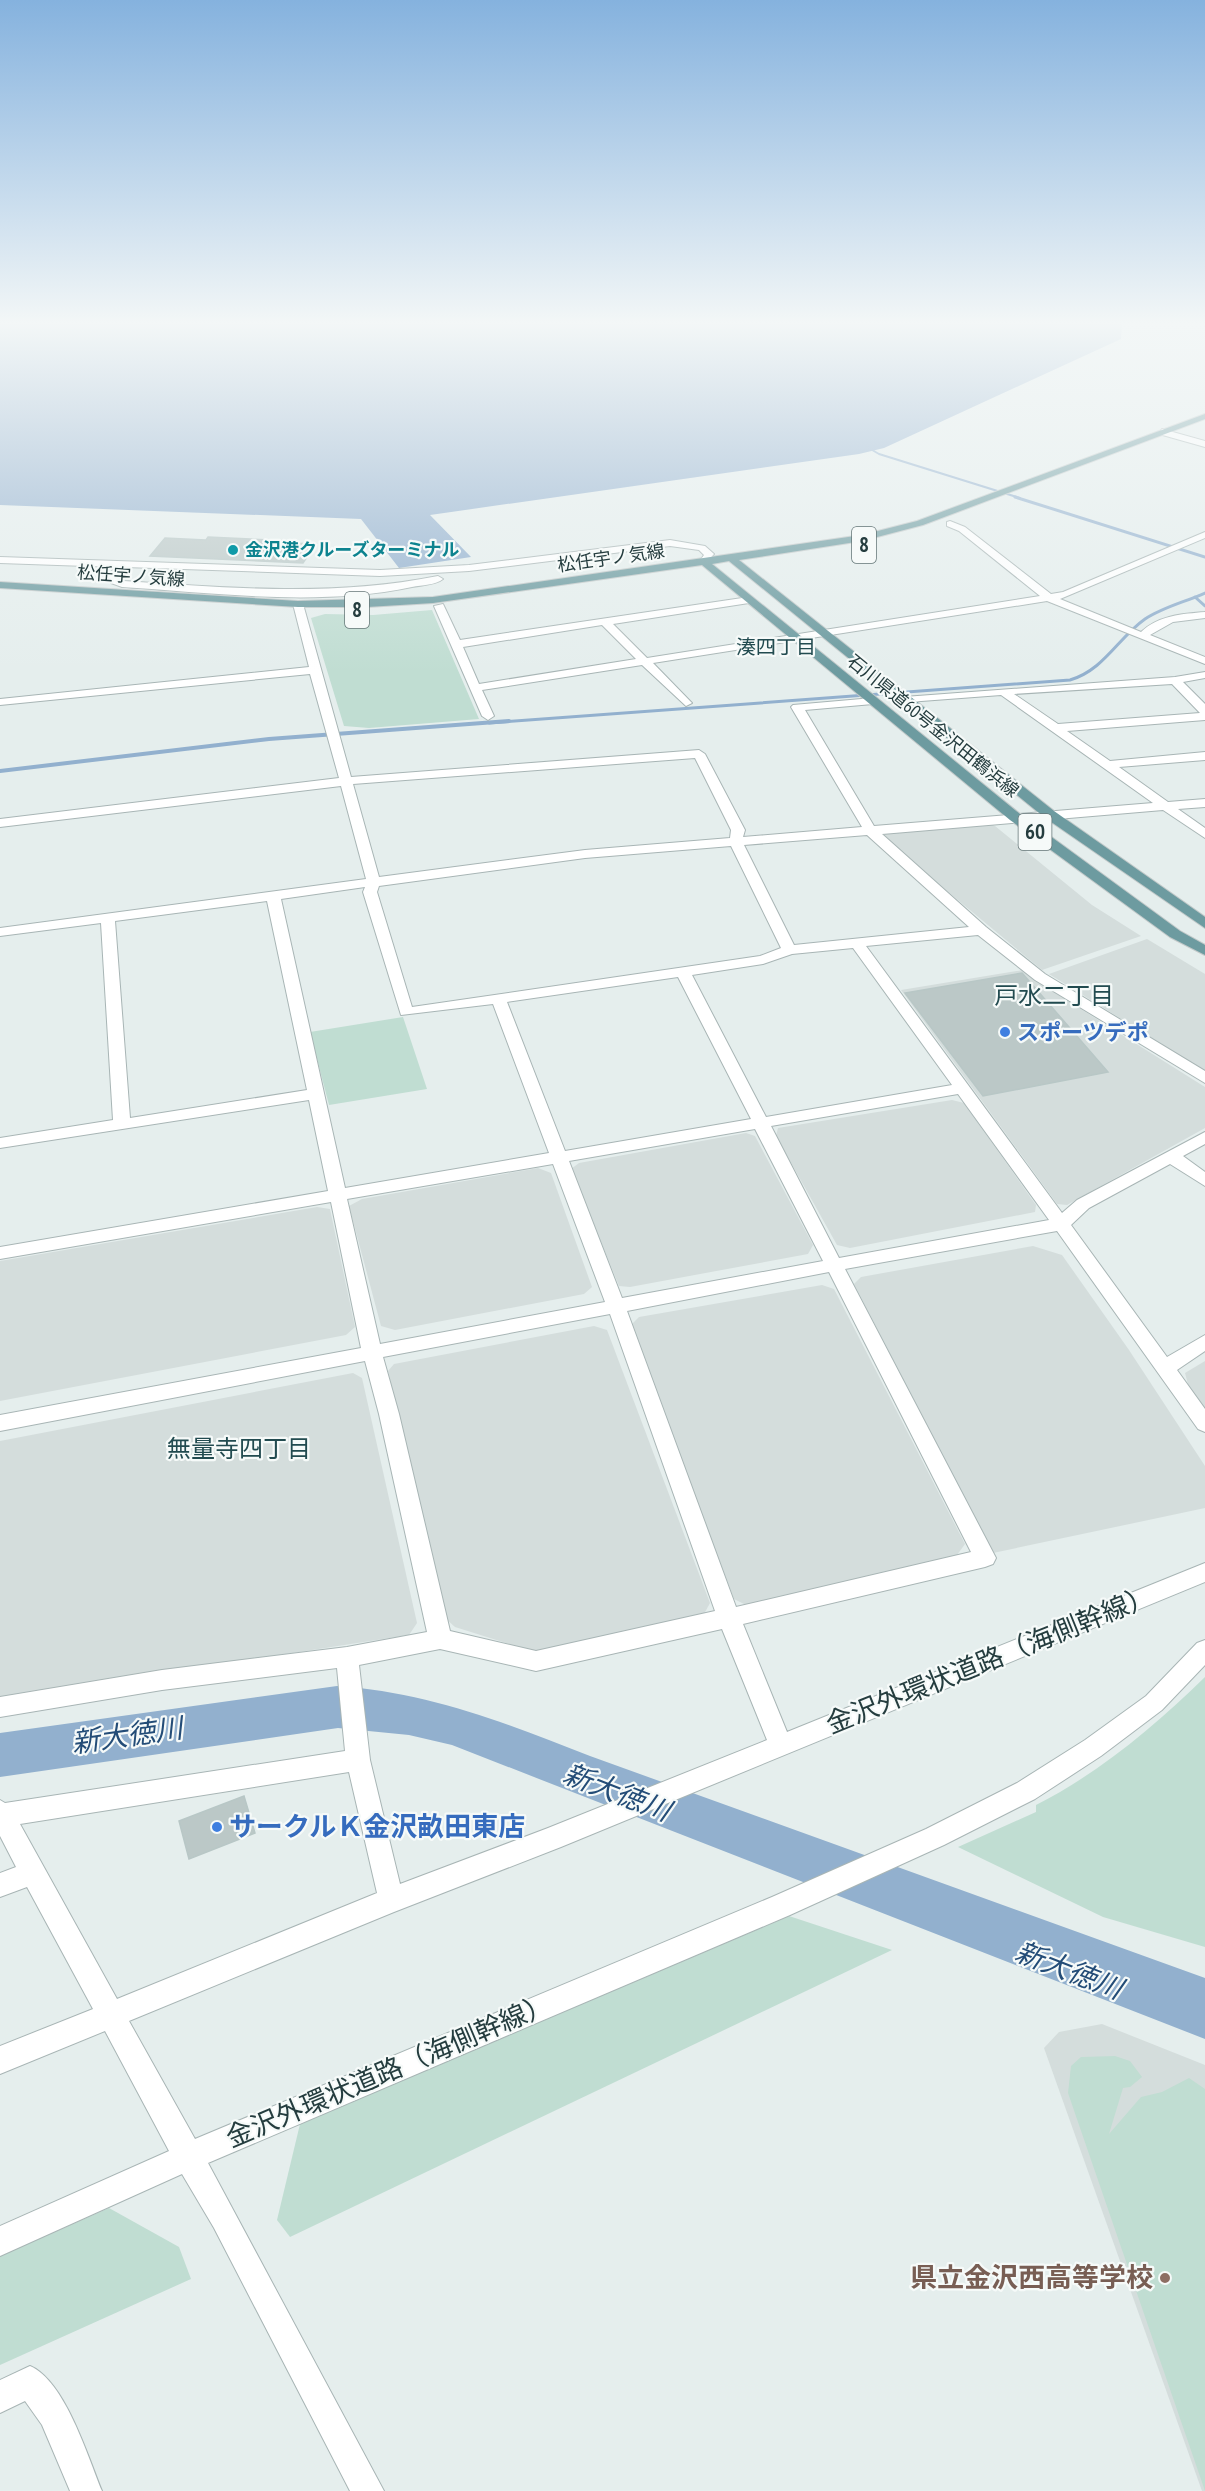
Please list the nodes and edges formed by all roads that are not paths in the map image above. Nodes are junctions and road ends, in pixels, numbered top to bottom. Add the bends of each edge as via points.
1 (1142, 440) edge
2 (1160, 440) edge
3 (1009, 494) junction
4 (950, 524) junction
5 (1205, 535) edge
6 (730, 558) junction
7 (0, 560) edge
8 (708, 562) junction
9 (504, 564) junction
10 (122, 565) junction
11 (740, 565) junction
12 (300, 571) junction
13 (0, 585) edge
14 (0, 591) edge
15 (279, 594) junction
16 (1049, 598) junction
17 (749, 600) junction
18 (299, 606) junction
19 (439, 606) junction
20 (1204, 615) edge
21 (604, 621) junction
22 (824, 634) junction
23 (1143, 636) junction
24 (798, 638) junction
25 (458, 644) junction
26 (1205, 661) edge
27 (645, 662) junction
28 (314, 670) junction
29 (1205, 675) edge
30 (1175, 680) junction
31 (476, 688) junction
32 (1003, 691) junction
33 (908, 699) junction
34 (873, 701) junction
35 (0, 702) edge
36 (686, 703) dead end
37 (1205, 711) edge
38 (488, 716) dead end
39 (1205, 716) edge
40 (1054, 728) junction
41 (1205, 756) edge
42 (1105, 765) junction
43 (347, 781) junction
44 (1205, 803) edge
45 (1162, 806) junction
46 (1049, 814) junction
47 (1015, 817) junction
48 (0, 823) edge
49 (870, 830) junction
50 (1205, 834) edge
51 (736, 842) junction
52 (373, 883) junction
53 (273, 896) junction
54 (108, 918) junction
55 (1205, 924) edge
56 (981, 930) junction
57 (0, 932) edge
58 (856, 942) junction
59 (789, 950) junction
60 (1205, 951) edge
61 (683, 972) junction
62 (499, 1000) junction
63 (1205, 1078) edge
64 (963, 1088) junction
65 (314, 1094) junction
66 (761, 1122) junction
67 (122, 1124) junction
68 (1205, 1137) edge
69 (0, 1143) edge
70 (1173, 1157) junction
71 (559, 1158) junction
72 (1205, 1180) edge
73 (338, 1196) junction
74 (1061, 1224) junction
75 (0, 1253) edge
76 (834, 1265) junction
77 (616, 1306) junction
78 (1205, 1342) edge
79 (372, 1353) junction
80 (1165, 1368) junction
81 (0, 1423) edge
82 (1205, 1424) edge
83 (1205, 1572) edge
84 (729, 1618) junction
85 (440, 1639) junction
86 (1205, 1650) edge
87 (348, 1661) junction
88 (0, 1707) edge
89 (778, 1747) junction
90 (357, 1749) junction
91 (0, 1814) edge
92 (32, 1873) junction
93 (0, 1885) edge
94 (391, 1900) junction
95 (112, 2014) junction
96 (0, 2060) edge
97 (189, 2158) junction
98 (0, 2241) edge
99 (0, 2397) edge
100 (86, 2491) edge
101 (368, 2491) edge

1 - 3 main road, 松任宇ノ気線 / 8
2 - 3 main road, 松任宇ノ気線 / 8
3 - 4 main road, 松任宇ノ気線 / 8
3 - 6 main road, 松任宇ノ気線 / 8 via 900,529
4 - 11 main road, 松任宇ノ気線 / 8 via 860,546
4 - 16 street via 962,529
5 - 16 street via 1065,595
6 - 8 street
6 - 11 main road, 石川県道60号金沢田鶴浜線 / 60
7 - 10 street
8 - 9 street via 702,548 670,543
8 - 11 main road, 松任宇ノ気線 / 8
8 - 17 main road, 石川県道60号金沢田鶴浜線 / 60
8 - 18 main road, 松任宇ノ気線 / 8 via 433,600
8 - 19 main road, 松任宇ノ気線 / 8
9 - 12 street via 417,572
9 - 15 street via 369,592 328,596
10 - 12 street
10 - 15 street via 113,577 122,584
11 - 22 main road, 石川県道60号金沢田鶴浜線 / 60
12 - 15 street via 313,573 318,578 316,585
13 - 18 main road, 松任宇ノ気線 / 8
14 - 18 main road, 松任宇ノ気線 / 8
16 - 22 street
16 - 23 street
17 - 21 street
17 - 24 main road, 石川県道60号金沢田鶴浜線 / 60
18 - 19 main road, 松任宇ノ気線 / 8
18 - 28 street
19 - 25 street
20 - 23 street via 1167,618 1154,623
21 - 25 street
21 - 27 street
22 - 24 street
22 - 33 main road, 石川県道60号金沢田鶴浜線 / 60
23 - 26 street
24 - 27 street
24 - 34 main road, 石川県道60号金沢田鶴浜線 / 60
25 - 31 street
27 - 31 street
27 - 36 street
28 - 35 street
28 - 43 street
29 - 30 street
30 - 32 street
30 - 37 street
31 - 38 street
32 - 33 street
32 - 40 street
33 - 46 main road, 石川県道60号金沢田鶴浜線 / 60
34 - 47 main road, 石川県道60号金沢田鶴浜線 / 60
34 - 49 street via 796,707
39 - 40 street
40 - 42 street
41 - 42 street
42 - 45 street
43 - 48 street
43 - 51 street via 699,754 738,830
43 - 52 street
44 - 45 street
45 - 46 street
45 - 50 street
46 - 47 street
46 - 55 main road, 石川県道60号金沢田鶴浜線 / 60
47 - 49 street
47 - 60 main road, 石川県道60号金沢田鶴浜線 / 60 via 1175,934
49 - 51 street
49 - 56 street
51 - 52 street via 585,854
51 - 59 street
52 - 53 street
52 - 62 street via 370,892 406,1012
53 - 54 street
53 - 65 street
54 - 57 street
54 - 67 street
56 - 58 street
56 - 63 street via 1040,977
58 - 59 street
58 - 64 street
59 - 61 street via 763,960
61 - 62 street
61 - 66 street
62 - 71 street
64 - 66 street
64 - 74 street
65 - 67 street
65 - 73 street
66 - 71 street
66 - 76 street
67 - 69 street
68 - 70 street
70 - 72 street
70 - 74 street via 1083,1204
71 - 73 street
71 - 77 street
73 - 75 street
73 - 79 street
74 - 76 street
74 - 80 street
76 - 77 street
76 - 84 street via 985,1558
77 - 79 street
77 - 84 street
78 - 80 street
79 - 81 street
79 - 85 street
80 - 82 street
83 - 89 street, 金沢外環状道路（海側幹線）
84 - 85 street via 536,1661
84 - 89 street
85 - 87 street
86 - 97 street, 金沢外環状道路（海側幹線） via 1154,1703 1094,1748 1026,1791 928,1841
87 - 88 street via 162,1680
87 - 90 street
89 - 94 street, 金沢外環状道路（海側幹線）
90 - 91 street
90 - 94 street
91 - 92 street
92 - 93 street
92 - 95 street
94 - 95 street
95 - 96 street
95 - 97 street
97 - 98 street, 金沢外環状道路（海側幹線）
97 - 101 street
99 - 100 street via 30,2382 53,2414

